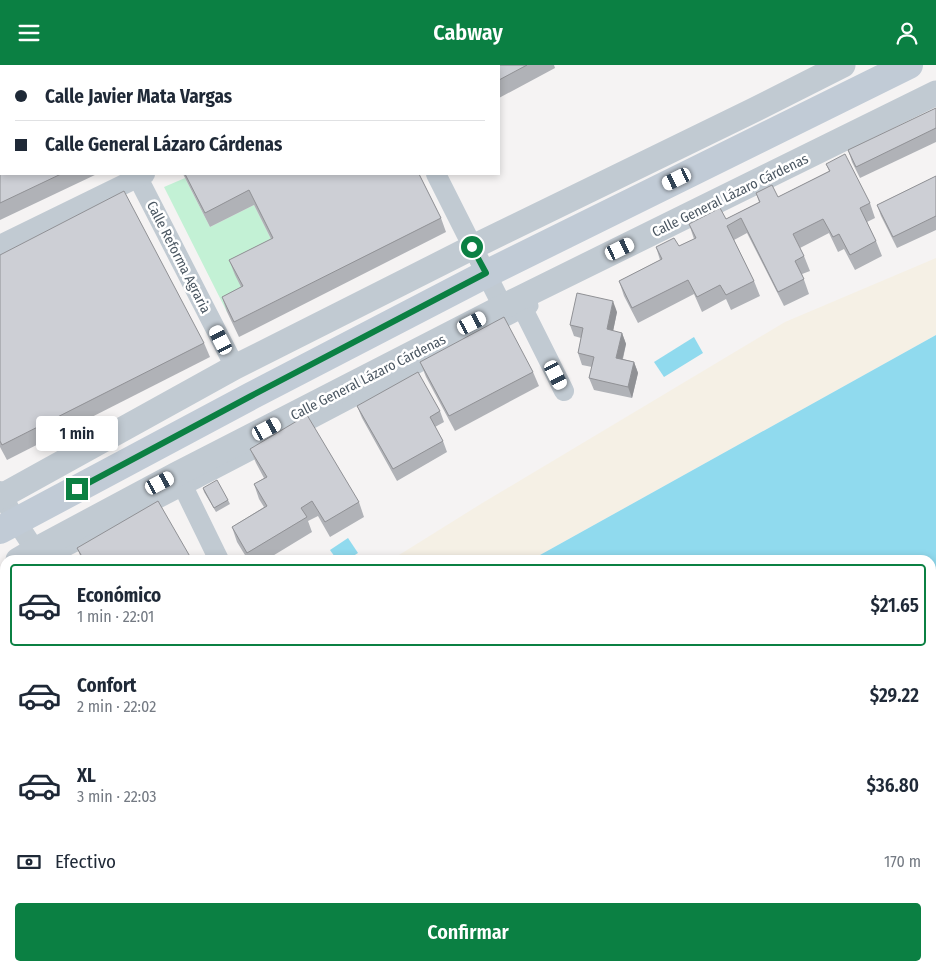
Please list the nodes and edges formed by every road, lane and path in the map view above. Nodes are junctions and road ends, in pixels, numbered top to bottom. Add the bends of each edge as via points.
1 (843, 65) edge
2 (909, 65) edge
3 (936, 93) edge
4 (936, 105) edge
5 (140, 175) edge
6 (436, 175) edge
7 (0, 245) edge
8 (472, 247) junction
9 (486, 273) junction
10 (515, 305) junction
11 (235, 367) junction
12 (564, 391) dead end
13 (181, 481) junction
14 (1, 494) edge
15 (8, 525) edge
16 (31, 555) edge
17 (37, 555) edge
18 (217, 555) edge

1 - 8 street
2 - 9 main road
3 - 10 street, Calle General Lázaro Cárdenas
4 - 10 street
5 - 7 street
5 - 11 street, Calle Reforma Agraria
6 - 8 street
8 - 9 street
8 - 11 street
9 - 10 street
9 - 15 main road
10 - 12 street
10 - 13 street, Calle General Lázaro Cárdenas
11 - 14 street
13 - 17 street, Calle General Lázaro Cárdenas
13 - 18 street
14 - 15 street
15 - 16 street

